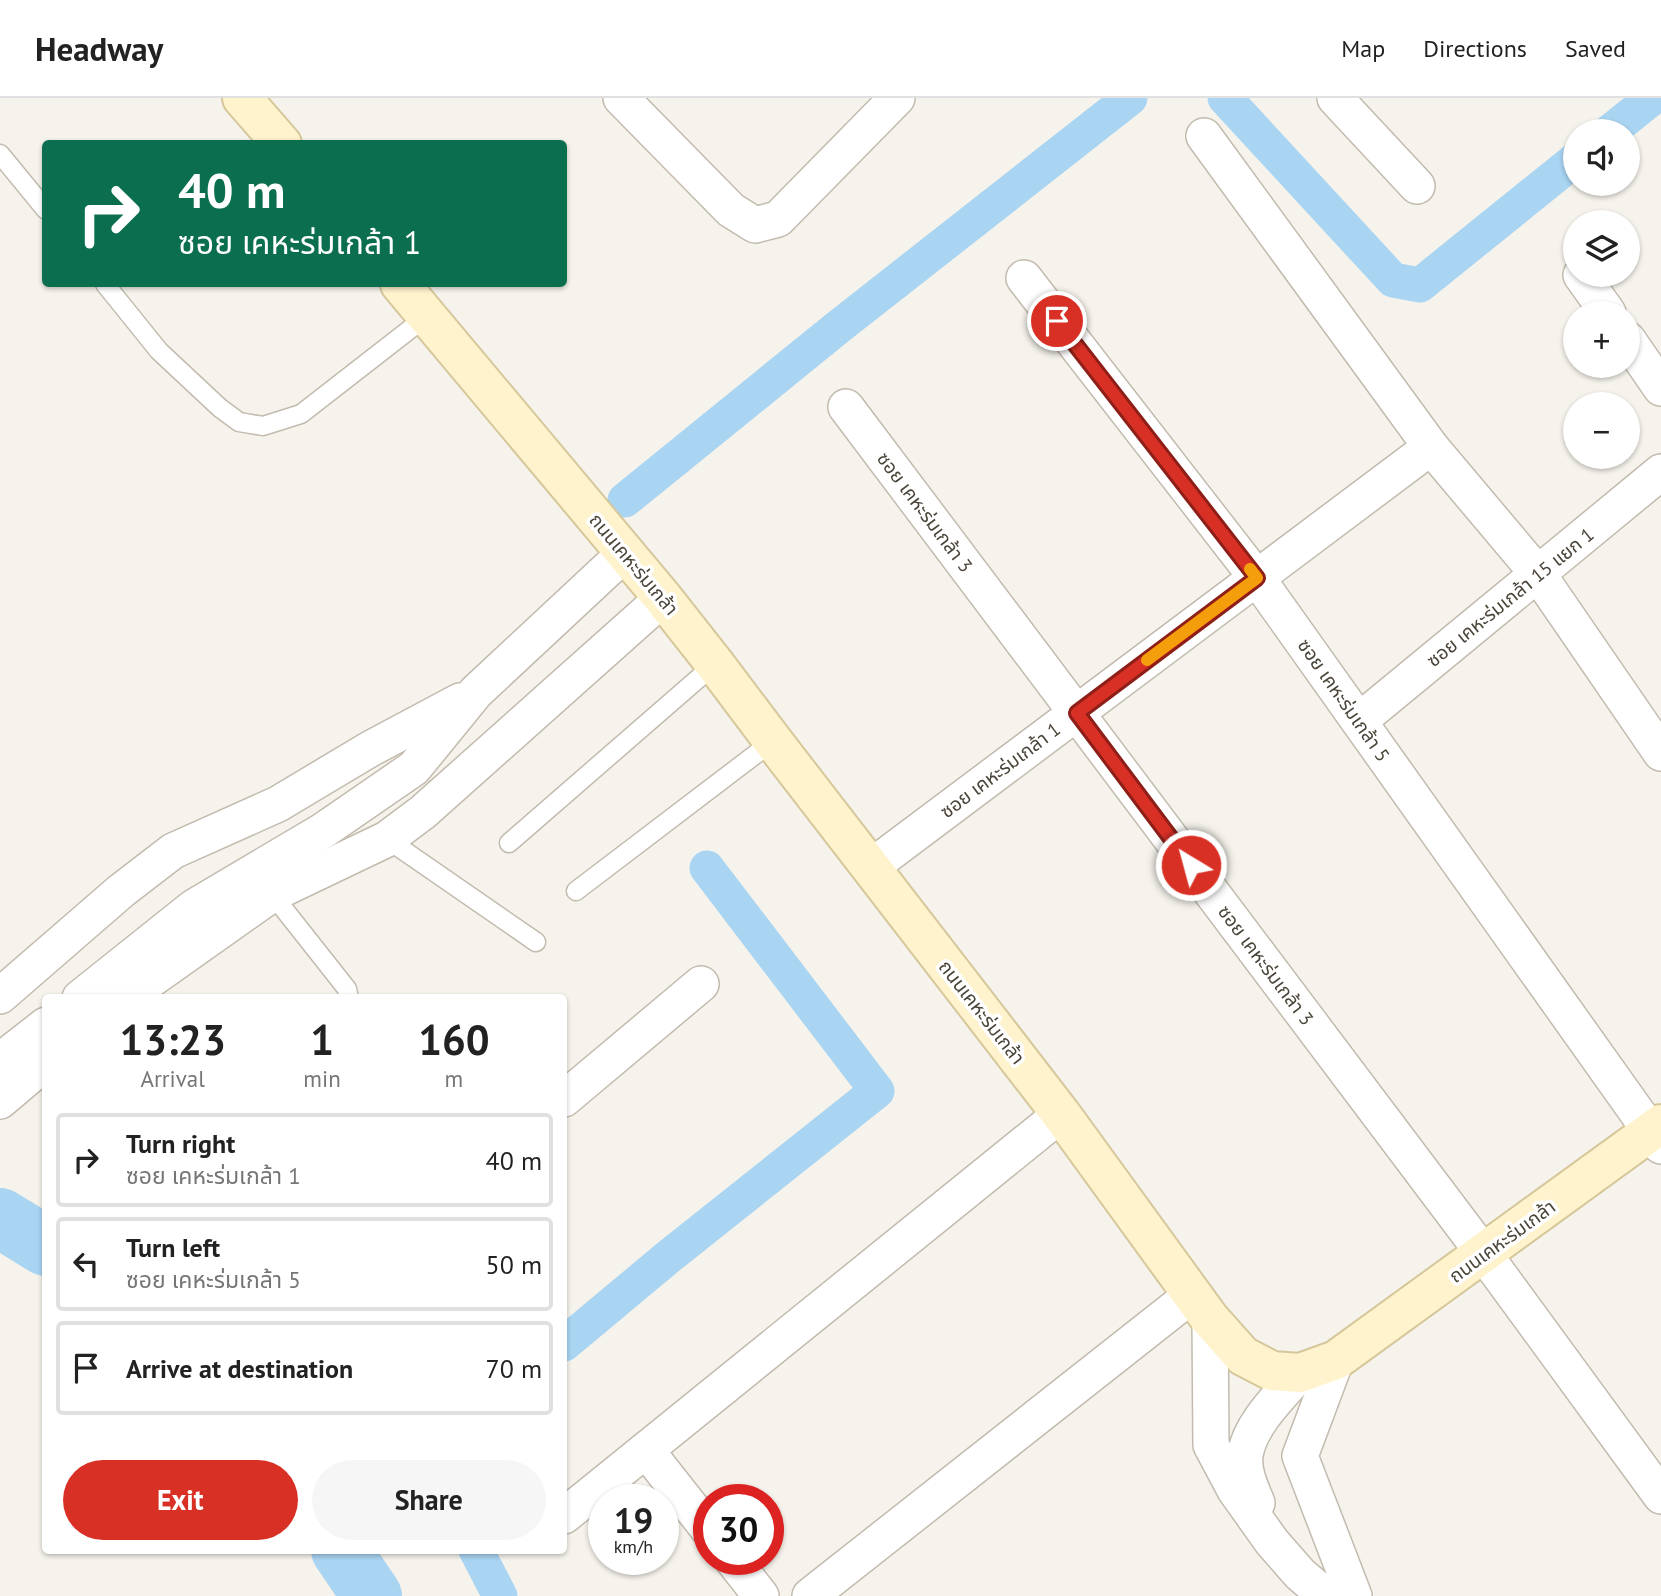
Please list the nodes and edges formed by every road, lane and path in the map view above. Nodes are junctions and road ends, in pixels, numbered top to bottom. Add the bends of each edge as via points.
1 (242, 98) edge
2 (621, 98) edge
3 (1335, 98) edge
4 (874, 105) edge
5 (1204, 136) dead end
6 (279, 140) edge
7 (0, 154) edge
8 (1417, 186) dead end
9 (42, 205) edge
10 (1024, 278) dead end
11 (107, 287) edge
12 (402, 287) edge
13 (427, 317) junction
14 (1640, 358) edge
15 (1661, 388) edge
16 (846, 407) dead end
17 (1431, 447) junction
18 (1661, 472) edge
19 (625, 553) junction
20 (1538, 574) junction
21 (1257, 578) junction
22 (663, 598) junction
23 (715, 664) junction
24 (476, 692) junction
25 (1077, 713) junction
26 (1359, 721) junction
27 (773, 741) junction
28 (1661, 753) edge
29 (387, 839) junction
30 (509, 843) dead end
31 (871, 867) junction
32 (576, 891) dead end
33 (272, 894) junction
34 (536, 942) dead end
35 (701, 984) dead end
36 (85, 994) edge
37 (131, 994) edge
38 (348, 994) edge
39 (0, 996) edge
40 (42, 1028) edge
41 (0, 1061) edge
42 (42, 1065) edge
43 (567, 1096) edge
44 (0, 1101) edge
45 (1061, 1114) junction
46 (1657, 1134) edge
47 (1484, 1254) junction
48 (1202, 1306) junction
49 (1336, 1360) junction
50 (1300, 1373) junction
51 (646, 1450) junction
52 (1661, 1496) edge
53 (693, 1510) edge
54 (567, 1514) edge
55 (1272, 1542) junction
56 (745, 1575) edge
57 (761, 1596) edge
58 (810, 1596) edge
59 (1326, 1596) edge
60 (1354, 1596) edge

1 - 6 street
2 - 4 street via 731,210 755,225 778,219
3 - 8 street
5 - 17 street
7 - 9 lane
10 - 21 street, ซอย เคหะร่มเกล้า 5
11 - 13 lane via 159,351 220,408 239,422 263,426 301,414
12 - 13 street, ถนนเคหะร่มเกล้า
13 - 19 street, ถนนเคหะร่มเกล้า
14 - 15 street
16 - 25 street, ซอย เคหะร่มเกล้า 3
17 - 20 street
17 - 21 street, ซอย เคหะร่มเกล้า 1
18 - 20 street, ซอย เคหะร่มเกล้า 15 แยก 1
19 - 22 street, ถนนเคหะร่มเกล้า
19 - 24 street
20 - 26 street, ซอย เคหะร่มเกล้า 15 แยก 1
20 - 28 street
21 - 25 street, ซอย เคหะร่มเกล้า 1
21 - 26 street, ซอย เคหะร่มเกล้า 5
22 - 23 street, ถนนเคหะร่มเกล้า
22 - 29 street
23 - 27 street, ถนนเคหะร่มเกล้า
23 - 30 lane
24 - 36 street via 414,768 324,830 194,907
24 - 39 street via 278,804 173,850
25 - 31 street, ซอย เคหะร่มเกล้า 1
25 - 47 street, ซอย เคหะร่มเกล้า 3
26 - 46 street, ซอย เคหะร่มเกล้า 5
27 - 31 street, ถนนเคหะร่มเกล้า
27 - 32 lane
29 - 33 street
29 - 34 lane
31 - 45 street, ถนนเคหะร่มเกล้า
33 - 37 street
33 - 38 lane
35 - 43 street
40 - 41 street
42 - 44 street
45 - 48 street, ถนนเคหะร่มเกล้า
45 - 51 street
46 - 47 street, ถนนเคหะร่มเกล้า
47 - 49 street, ถนนเคหะร่มเกล้า
47 - 52 street, ซอย เคหะร่มเกล้า 3
48 - 50 street, ถนนเคหะร่มเกล้า via 1243,1356 1272,1371
48 - 55 street via 1211,1445 1235,1490
48 - 58 street
49 - 50 street, ถนนเคหะร่มเกล้า
49 - 60 street via 1300,1456
50 - 55 street via 1264,1416 1245,1455 1247,1476
51 - 53 street
51 - 54 street
55 - 59 street
56 - 57 street

